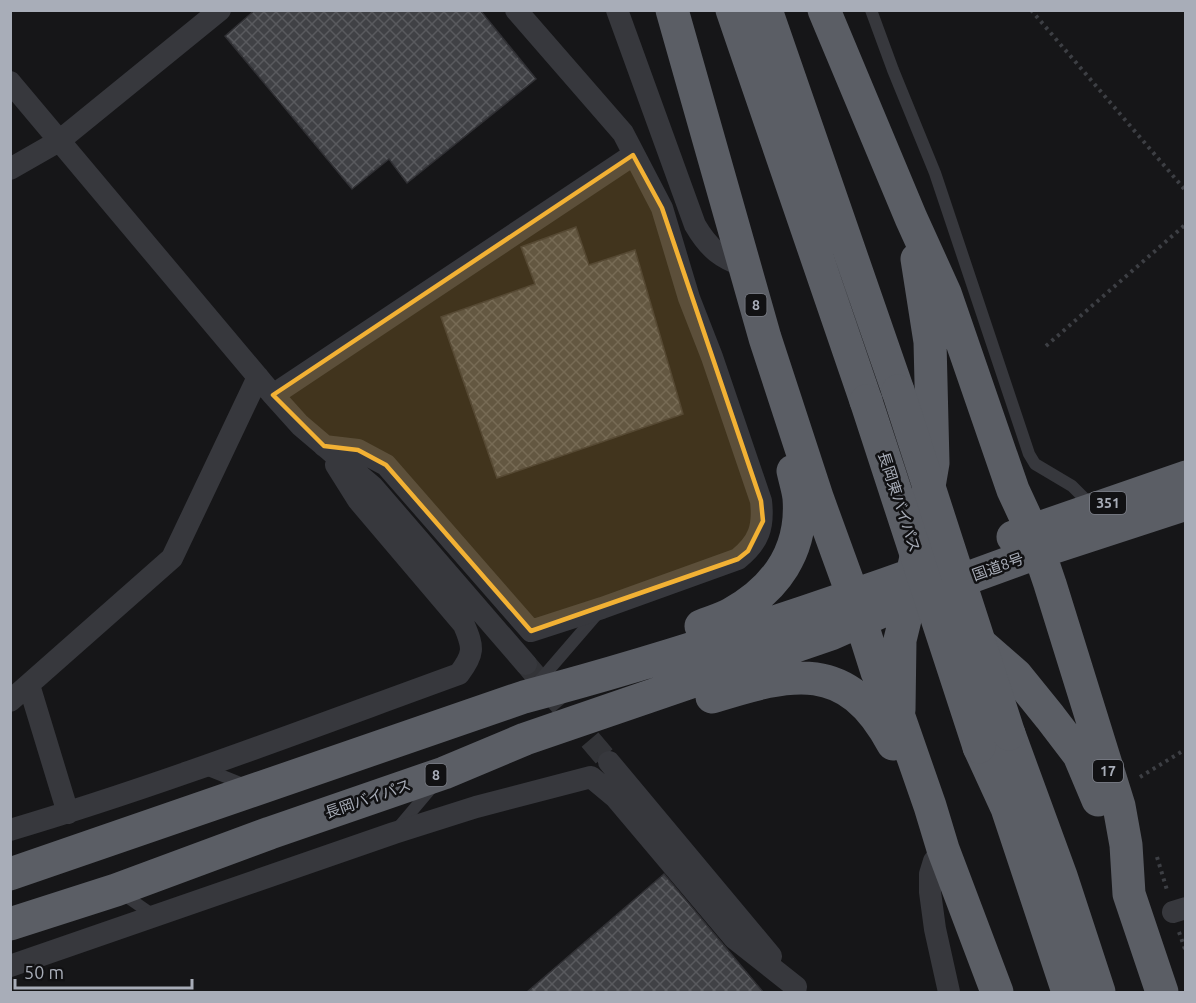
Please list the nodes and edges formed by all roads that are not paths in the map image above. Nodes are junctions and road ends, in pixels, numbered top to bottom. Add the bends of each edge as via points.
1 (220, 10) edge
2 (617, 10) edge
3 (672, 10) edge
4 (732, 10) edge
5 (766, 10) edge
6 (824, 10) edge
7 (871, 10) edge
8 (522, 12) edge
9 (10, 82) edge
10 (59, 141) junction
11 (633, 155) junction
12 (10, 169) edge
13 (686, 200) junction
14 (662, 208) junction
15 (911, 218) junction
16 (746, 267) junction
17 (765, 338) junction
18 (258, 377) junction
19 (273, 395) junction
20 (324, 446) junction
21 (1185, 477) edge
22 (1185, 504) edge
23 (1094, 508) junction
24 (1185, 512) edge
25 (1035, 541) junction
26 (835, 546) junction
27 (909, 584) junction
28 (1050, 584) junction
29 (603, 608) junction
30 (857, 610) junction
31 (526, 664) tunnel mouth
32 (29, 685) junction
33 (524, 697) junction
34 (10, 701) edge
35 (899, 717) junction
36 (525, 740) junction
37 (609, 762) tunnel mouth
38 (202, 767) junction
39 (444, 773) junction
40 (256, 789) junction
41 (68, 813) junction
42 (10, 831) edge
43 (394, 833) junction
44 (943, 849) junction
45 (10, 874) edge
46 (116, 890) junction
47 (1129, 894) junction
48 (153, 915) junction
49 (10, 924) edge
50 (10, 966) edge
51 (797, 990) edge
52 (949, 993) edge
53 (997, 993) edge
54 (1068, 993) edge
55 (1099, 993) edge
56 (1162, 993) edge

1 - 10 street
2 - 13 street
3 - 16 highway, 8
4 - 27 highway, 長岡東バイパス, bridge via 866,401
5 - 55 highway, bridge
6 - 15 highway
7 - 23 lane via 935,173 1029,454 1035,464 1072,486
8 - 11 street via 623,133
9 - 10 street
10 - 12 street
10 - 18 street
11 - 14 street
11 - 19 street
13 - 14 street
13 - 16 street via 706,244
14 - 29 street via 689,298 761,501 763,520 757,537 738,559
15 - 25 highway via 945,292 1013,490
15 - 27 highway via 930,342 933,463
16 - 17 highway, 8
17 - 26 highway, 8
17 - 33 highway via 772,406 799,497 796,543 788,562 754,599 730,615 598,663
18 - 19 street
18 - 32 street via 172,558
19 - 20 street
20 - 29 street via 358,450 386,465 531,631
20 - 31 street via 373,487
20 - 38 street via 358,500 464,625 472,645 468,663 459,674
21 - 23 highway, 351
22 - 25 highway, 351
23 - 25 highway, 351
24 - 28 highway via 1086,549 1062,563
25 - 27 highway, 国道8号 / 8
25 - 28 highway, 17
26 - 27 highway
26 - 30 highway, 8
27 - 30 highway, 国道8号 / 8
27 - 35 highway via 900,640
27 - 47 highway via 934,610 957,624 1016,675 1079,754 1104,814
27 - 54 highway, 長岡東バイパス, bridge via 1007,808
28 - 47 highway, 17 via 1119,806
29 - 33 lane
30 - 33 highway, 8
30 - 35 highway via 877,672
30 - 36 highway, 長岡バイパス / 8 via 831,634
32 - 34 street
32 - 41 street
33 - 40 highway, 8
35 - 44 highway
36 - 39 highway, 長岡バイパス / 8
36 - 44 highway via 662,713 783,678 832,682 870,709 888,734
37 - 51 street
38 - 40 lane
38 - 41 street
39 - 43 lane
39 - 46 highway, 長岡バイパス / 8
40 - 45 highway, 8
41 - 42 street
43 - 48 street
43 - 51 street via 591,777 615,797 734,938
44 - 52 street via 933,861 930,892
44 - 53 highway
46 - 48 lane
46 - 49 highway, 長岡バイパス / 8
47 - 56 highway, 17
48 - 50 street

